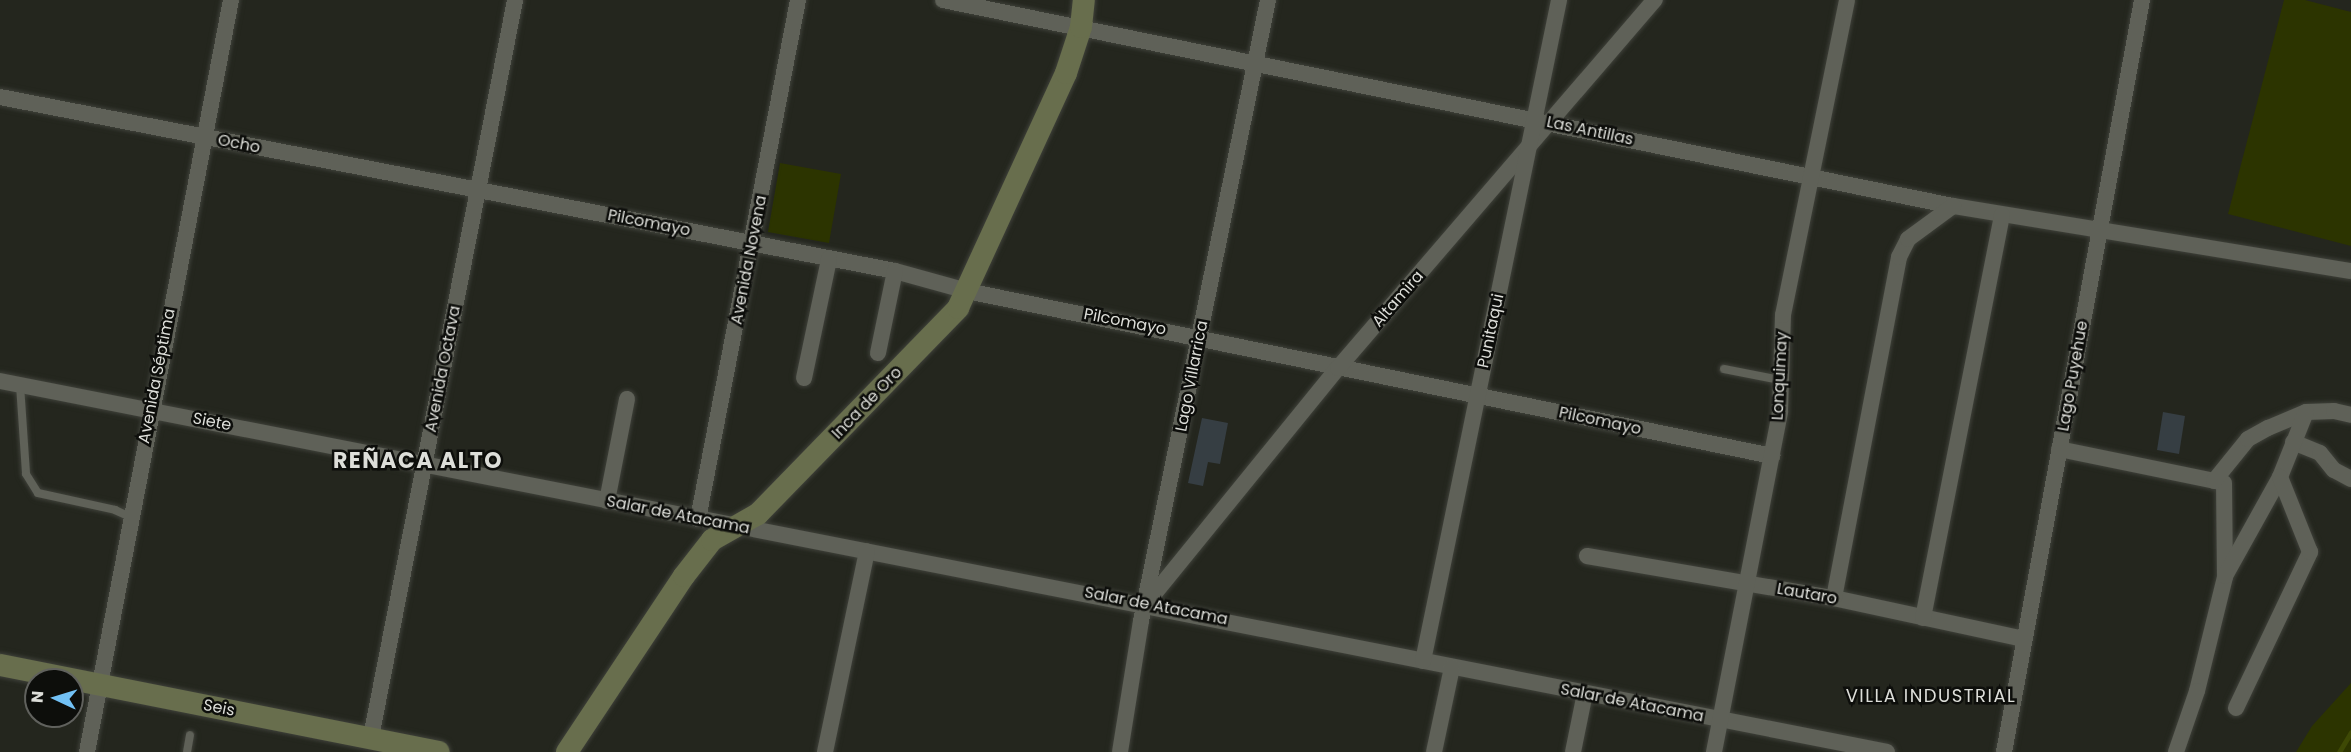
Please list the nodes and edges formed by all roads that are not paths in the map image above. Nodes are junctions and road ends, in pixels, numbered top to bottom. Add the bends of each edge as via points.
1 (231, 0) edge
2 (515, 0) edge
3 (798, 0) edge
4 (943, 0) edge
5 (1084, 0) edge
6 (1268, 0) edge
7 (1559, 0) edge
8 (1655, 0) edge
9 (1847, 0) edge
10 (2142, 0) edge
11 (1081, 27) junction
12 (1255, 64) junction
13 (0, 97) edge
14 (1542, 120) junction
15 (204, 137) junction
16 (1529, 148) junction
17 (1811, 177) junction
18 (478, 189) junction
19 (1953, 206) junction
20 (2002, 215) junction
21 (2099, 232) junction
22 (752, 243) junction
23 (830, 259) junction
24 (895, 271) junction
25 (2351, 271) edge
26 (967, 291) junction
27 (1200, 337) junction
28 (878, 353) dead end
29 (1338, 368) junction
30 (1725, 369) dead end
31 (804, 378) dead end
32 (1780, 380) junction
33 (0, 381) edge
34 (20, 385) junction
35 (1477, 396) junction
36 (627, 399) dead end
37 (150, 411) junction
38 (2306, 412) junction
39 (2351, 415) edge
40 (2293, 442) junction
41 (2060, 449) junction
42 (1772, 456) junction
43 (424, 463) junction
44 (2280, 477) junction
45 (2351, 479) edge
46 (2214, 481) junction
47 (607, 501) junction
48 (130, 517) junction
49 (698, 519) junction
50 (738, 526) junction
51 (867, 551) junction
52 (1587, 556) dead end
53 (2225, 577) junction
54 (1748, 583) junction
55 (1834, 598) junction
56 (1146, 604) junction
57 (1923, 618) junction
58 (2025, 639) junction
59 (1423, 661) junction
60 (0, 665) edge
61 (1452, 668) junction
62 (100, 684) junction
63 (1585, 693) junction
64 (2235, 708) dead end
65 (1720, 721) junction
66 (190, 735) dead end
67 (371, 737) junction
68 (1855, 749) edge
69 (2008, 751) edge
70 (87, 752) edge
71 (187, 752) edge
72 (438, 752) edge
73 (567, 752) edge
74 (825, 752) edge
75 (1120, 752) edge
76 (1434, 752) edge
77 (1573, 752) edge
78 (1714, 752) edge
79 (1887, 752) edge
80 (2176, 752) edge

1 - 15 street, Avenida Séptima
2 - 18 street, Avenida Octava
3 - 22 street, Avenida Novena
4 - 11 street, Las Antillas
5 - 11 street, Inca de Oro
6 - 12 street, Lago Villarrica
7 - 14 street, Punitaqui
8 - 14 street
9 - 17 street, Lonquimay
10 - 21 street, Lago Puyehue
11 - 12 street, Las Antillas
11 - 26 street, Inca de Oro via 1066,73
12 - 14 street, Las Antillas
12 - 27 street, Lago Villarrica
13 - 15 street, Ocho
14 - 16 street, Punitaqui
14 - 17 street, Las Antillas
15 - 18 street, Ocho
15 - 37 street, Avenida Séptima
16 - 29 street, Altamira
16 - 35 street, Punitaqui
17 - 19 street, Las Antillas
17 - 32 street, Lonquimay via 1783,315
18 - 22 street, Pilcomayo
18 - 43 street, Avenida Octava
19 - 20 street, Las Antillas
19 - 55 street via 1908,239 1902,249
20 - 21 street, Las Antillas
20 - 57 street
21 - 25 street, Las Antillas
21 - 41 street, Lago Puyehue
22 - 23 street, Pilcomayo
22 - 49 street, Avenida Novena
23 - 24 street, Pilcomayo
23 - 31 street
24 - 26 street, Pilcomayo
24 - 28 street
26 - 27 street, Pilcomayo
26 - 50 street, Inca de Oro via 958,308 827,444 758,514
27 - 29 street, Pilcomayo
27 - 56 street, Lago Villarrica
29 - 35 street, Pilcomayo
29 - 56 street, Altamira
30 - 32 lane
32 - 42 street, Lonquimay via 1780,411
33 - 34 street, Siete
34 - 37 street, Siete
34 - 48 lane via 26,474 38,493
35 - 42 street, Pilcomayo
35 - 59 street, Punitaqui
36 - 47 street
37 - 43 street, Siete
37 - 48 street, Avenida Séptima
38 - 39 street
38 - 40 street
38 - 46 street via 2248,439
40 - 44 street
40 - 45 street via 2320,453 2334,470
41 - 46 street
41 - 58 street, Lago Puyehue
42 - 54 street, Lonquimay
43 - 47 street, Salar de Atacama
43 - 67 street, Avenida Octava
44 - 53 street
44 - 64 street via 2310,552
46 - 53 street via 2224,483
47 - 49 street, Salar de Atacama
48 - 62 street, Avenida Séptima
49 - 50 street, Salar de Atacama
50 - 51 street, Salar de Atacama
50 - 73 street, Inca de Oro via 712,540 684,576
51 - 56 street, Salar de Atacama
51 - 74 street
52 - 54 street, Lautaro
53 - 80 street via 2197,691
54 - 55 street, Lautaro
54 - 65 street, Lonquimay
55 - 57 street, Lautaro
56 - 59 street, Salar de Atacama
56 - 75 street, Lago Villarrica
57 - 58 street, Lautaro
58 - 69 street, Lago Puyehue
59 - 61 street, Salar de Atacama
60 - 62 street, Seis
61 - 63 street, Salar de Atacama
61 - 76 street
62 - 67 street, Seis
62 - 70 street, Avenida Séptima
63 - 65 street, Salar de Atacama
63 - 77 street
65 - 68 street, Salar de Atacama
65 - 78 street, Lonquimay
66 - 71 lane
67 - 72 street, Seis
68 - 79 street, Salar de Atacama

